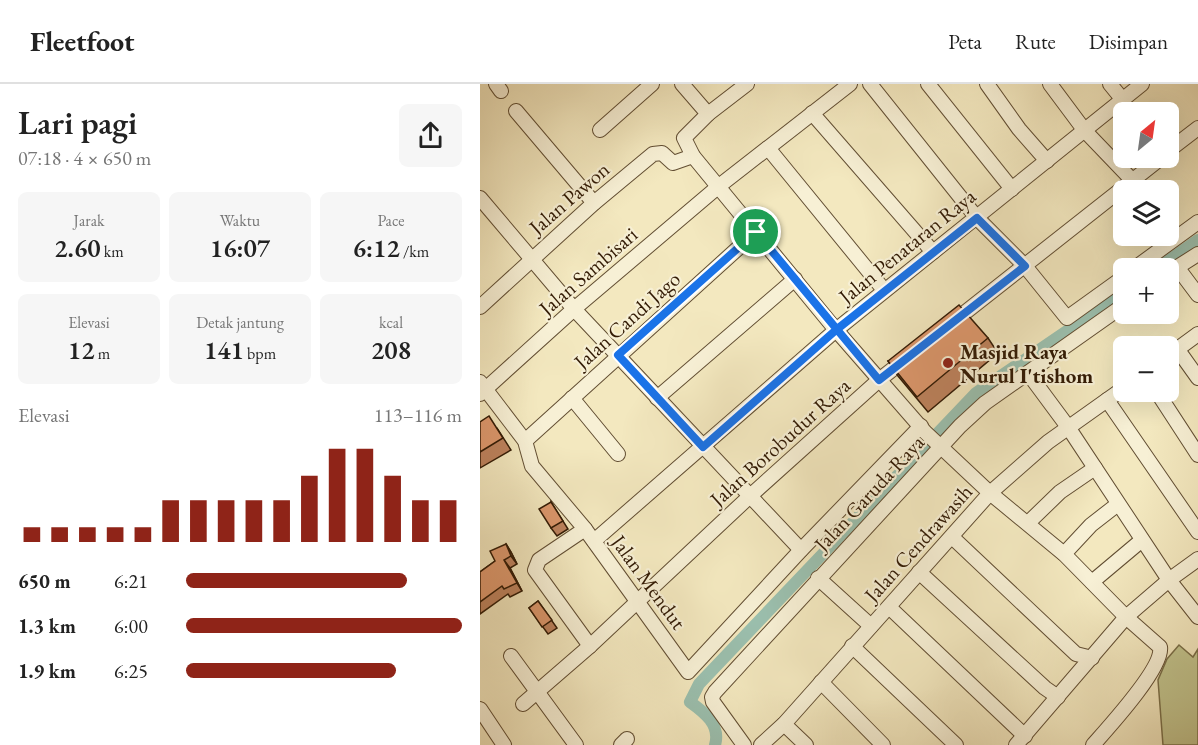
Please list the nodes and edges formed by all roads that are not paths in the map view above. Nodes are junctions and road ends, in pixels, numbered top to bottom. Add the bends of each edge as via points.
1 (652, 84) edge
2 (682, 84) edge
3 (747, 84) edge
4 (850, 84) edge
5 (870, 84) edge
6 (928, 84) edge
7 (987, 84) edge
8 (1050, 84) edge
9 (1110, 84) edge
10 (1142, 84) edge
11 (1123, 100) junction
12 (516, 111) dead end
13 (812, 113) junction
14 (708, 114) junction
15 (1198, 128) edge
16 (600, 130) dead end
17 (1085, 131) junction
18 (1179, 143) edge
19 (768, 148) junction
20 (693, 156) junction
21 (1047, 161) junction
22 (1152, 168) edge
23 (1131, 180) edge
24 (1141, 180) edge
25 (719, 186) junction
26 (1012, 189) junction
27 (480, 198) edge
28 (594, 202) junction
29 (1113, 202) edge
30 (977, 218) junction
31 (1198, 222) edge
32 (756, 232) junction
33 (1179, 233) edge
34 (1161, 246) edge
35 (933, 252) junction
36 (1198, 254) edge
37 (1147, 258) edge
38 (531, 260) junction
39 (1025, 266) junction
40 (1179, 266) edge
41 (1179, 276) edge
42 (795, 279) junction
43 (1113, 285) edge
44 (884, 290) junction
45 (1198, 295) edge
46 (480, 307) edge
47 (574, 309) junction
48 (1113, 313) edge
49 (836, 330) junction
50 (943, 330) edge
51 (1198, 334) edge
52 (1179, 348) edge
53 (915, 352) edge
54 (618, 355) junction
55 (1179, 359) edge
56 (1028, 373) junction
57 (1198, 378) edge
58 (879, 380) junction
59 (482, 389) edge
60 (1113, 396) edge
61 (572, 398) junction
62 (657, 398) junction
63 (1107, 400) junction
64 (1163, 402) edge
65 (1068, 427) junction
66 (930, 437) junction
67 (525, 441) junction
68 (703, 447) junction
69 (618, 454) dead end
70 (1198, 455) edge
71 (1095, 468) junction
72 (990, 493) junction
73 (750, 496) junction
74 (1118, 504) junction
75 (1028, 523) junction
76 (585, 529) junction
77 (1198, 532) edge
78 (952, 537) junction
79 (1142, 540) junction
80 (594, 541) junction
81 (801, 550) junction
82 (1064, 554) junction
83 (1198, 559) edge
84 (919, 572) junction
85 (818, 578) junction
86 (1169, 580) junction
87 (1092, 582) junction
88 (636, 602) junction
89 (889, 607) junction
90 (1198, 616) edge
91 (1126, 617) junction
92 (871, 626) junction
93 (590, 646) junction
94 (852, 646) junction
95 (512, 656) dead end
96 (1092, 658) junction
97 (821, 682) junction
98 (537, 690) junction
99 (1058, 697) junction
100 (523, 704) dead end
101 (481, 713) edge
102 (784, 724) junction
103 (1020, 740) edge
104 (1100, 742) edge
105 (499, 743) edge
106 (576, 745) edge
107 (744, 745) edge
108 (761, 745) edge
109 (806, 745) edge
110 (883, 745) edge
111 (956, 745) edge

1 - 16 street
2 - 14 street
3 - 14 street
4 - 13 street, Jalan Sambisari
5 - 30 street
6 - 26 street
7 - 21 street
8 - 17 street
9 - 11 street
10 - 11 street, Jalan Penataran Raya
11 - 17 street, Jalan Penataran Raya
12 - 28 street
13 - 19 street, Jalan Sambisari
13 - 35 street
14 - 20 street via 684,138
15 - 18 street
17 - 21 street, Jalan Penataran Raya
17 - 23 street
19 - 25 street, Jalan Sambisari
19 - 44 street
20 - 25 street
20 - 28 street, Jalan Pawon via 673,163 662,153 653,154
21 - 26 street, Jalan Penataran Raya
22 - 24 street
25 - 32 street
25 - 47 street, Jalan Sambisari
26 - 30 street, Jalan Penataran Raya
27 - 38 street
28 - 38 street, Jalan Pawon
29 - 39 street
30 - 35 street, Jalan Penataran Raya
30 - 39 street
31 - 33 street
32 - 42 street
32 - 54 street, Jalan Candi Jago
34 - 37 street
35 - 44 street, Jalan Penataran Raya
36 - 40 street
38 - 46 street, Jalan Pawon
38 - 47 street
39 - 43 street via 1067,318
39 - 50 street
41 - 45 street
42 - 49 street
42 - 62 street
44 - 49 street, Jalan Penataran Raya
47 - 54 street
47 - 59 street, Jalan Sambisari
48 - 56 street, Jalan Garuda Raya
49 - 58 street
49 - 68 street, Jalan Penataran Raya
51 - 52 street
53 - 58 street, Jalan Borobudur Raya
54 - 61 street, Jalan Candi Jago
54 - 62 street
55 - 57 street
56 - 65 street
56 - 66 street, Jalan Garuda Raya
58 - 66 street
58 - 73 street, Jalan Borobudur Raya
59 - 67 street, Jalan Mendut
60 - 63 street, Jalan Cendrawasih
61 - 67 street, Jalan Candi Jago
61 - 69 street
62 - 68 street
63 - 65 street, Jalan Cendrawasih
63 - 77 street
64 - 70 street
65 - 71 street
65 - 72 street, Jalan Cendrawasih
66 - 72 street
66 - 81 street
66 - 85 street, Jalan Garuda Raya
67 - 76 street, Jalan Mendut via 532,466
68 - 73 street
68 - 80 street, Jalan Penataran Raya
71 - 74 street
71 - 75 street via 1060,492
72 - 75 street
72 - 78 street, Jalan Cendrawasih
73 - 81 street
73 - 88 street, Jalan Borobudur Raya
74 - 79 street
74 - 82 street
75 - 82 street
76 - 80 street, Jalan Mendut
76 - 93 street via 539,560 535,570
78 - 84 street, Jalan Cendrawasih
78 - 96 street via 1076,654
79 - 86 street
79 - 87 street
80 - 88 street, Jalan Mendut
81 - 88 street, Jalan Mendut via 688,672
82 - 87 street
83 - 86 street
84 - 89 street, Jalan Cendrawasih
84 - 99 street
85 - 92 street
85 - 107 street, Jalan Garuda Raya via 712,697
86 - 90 street
86 - 91 street
87 - 91 street
88 - 93 street, Jalan Borobudur Raya
89 - 92 street, Jalan Cendrawasih
89 - 103 street
91 - 96 street
91 - 104 street via 1161,651 1145,683
92 - 94 street, Jalan Cendrawasih
93 - 98 street, Jalan Borobudur Raya
94 - 97 street, Jalan Cendrawasih
94 - 111 street
95 - 98 street
96 - 99 street
97 - 102 street, Jalan Cendrawasih
97 - 110 street
98 - 100 street, Jalan Borobudur Raya
98 - 106 street
99 - 103 street
101 - 105 street
102 - 108 street, Jalan Cendrawasih
102 - 109 street

